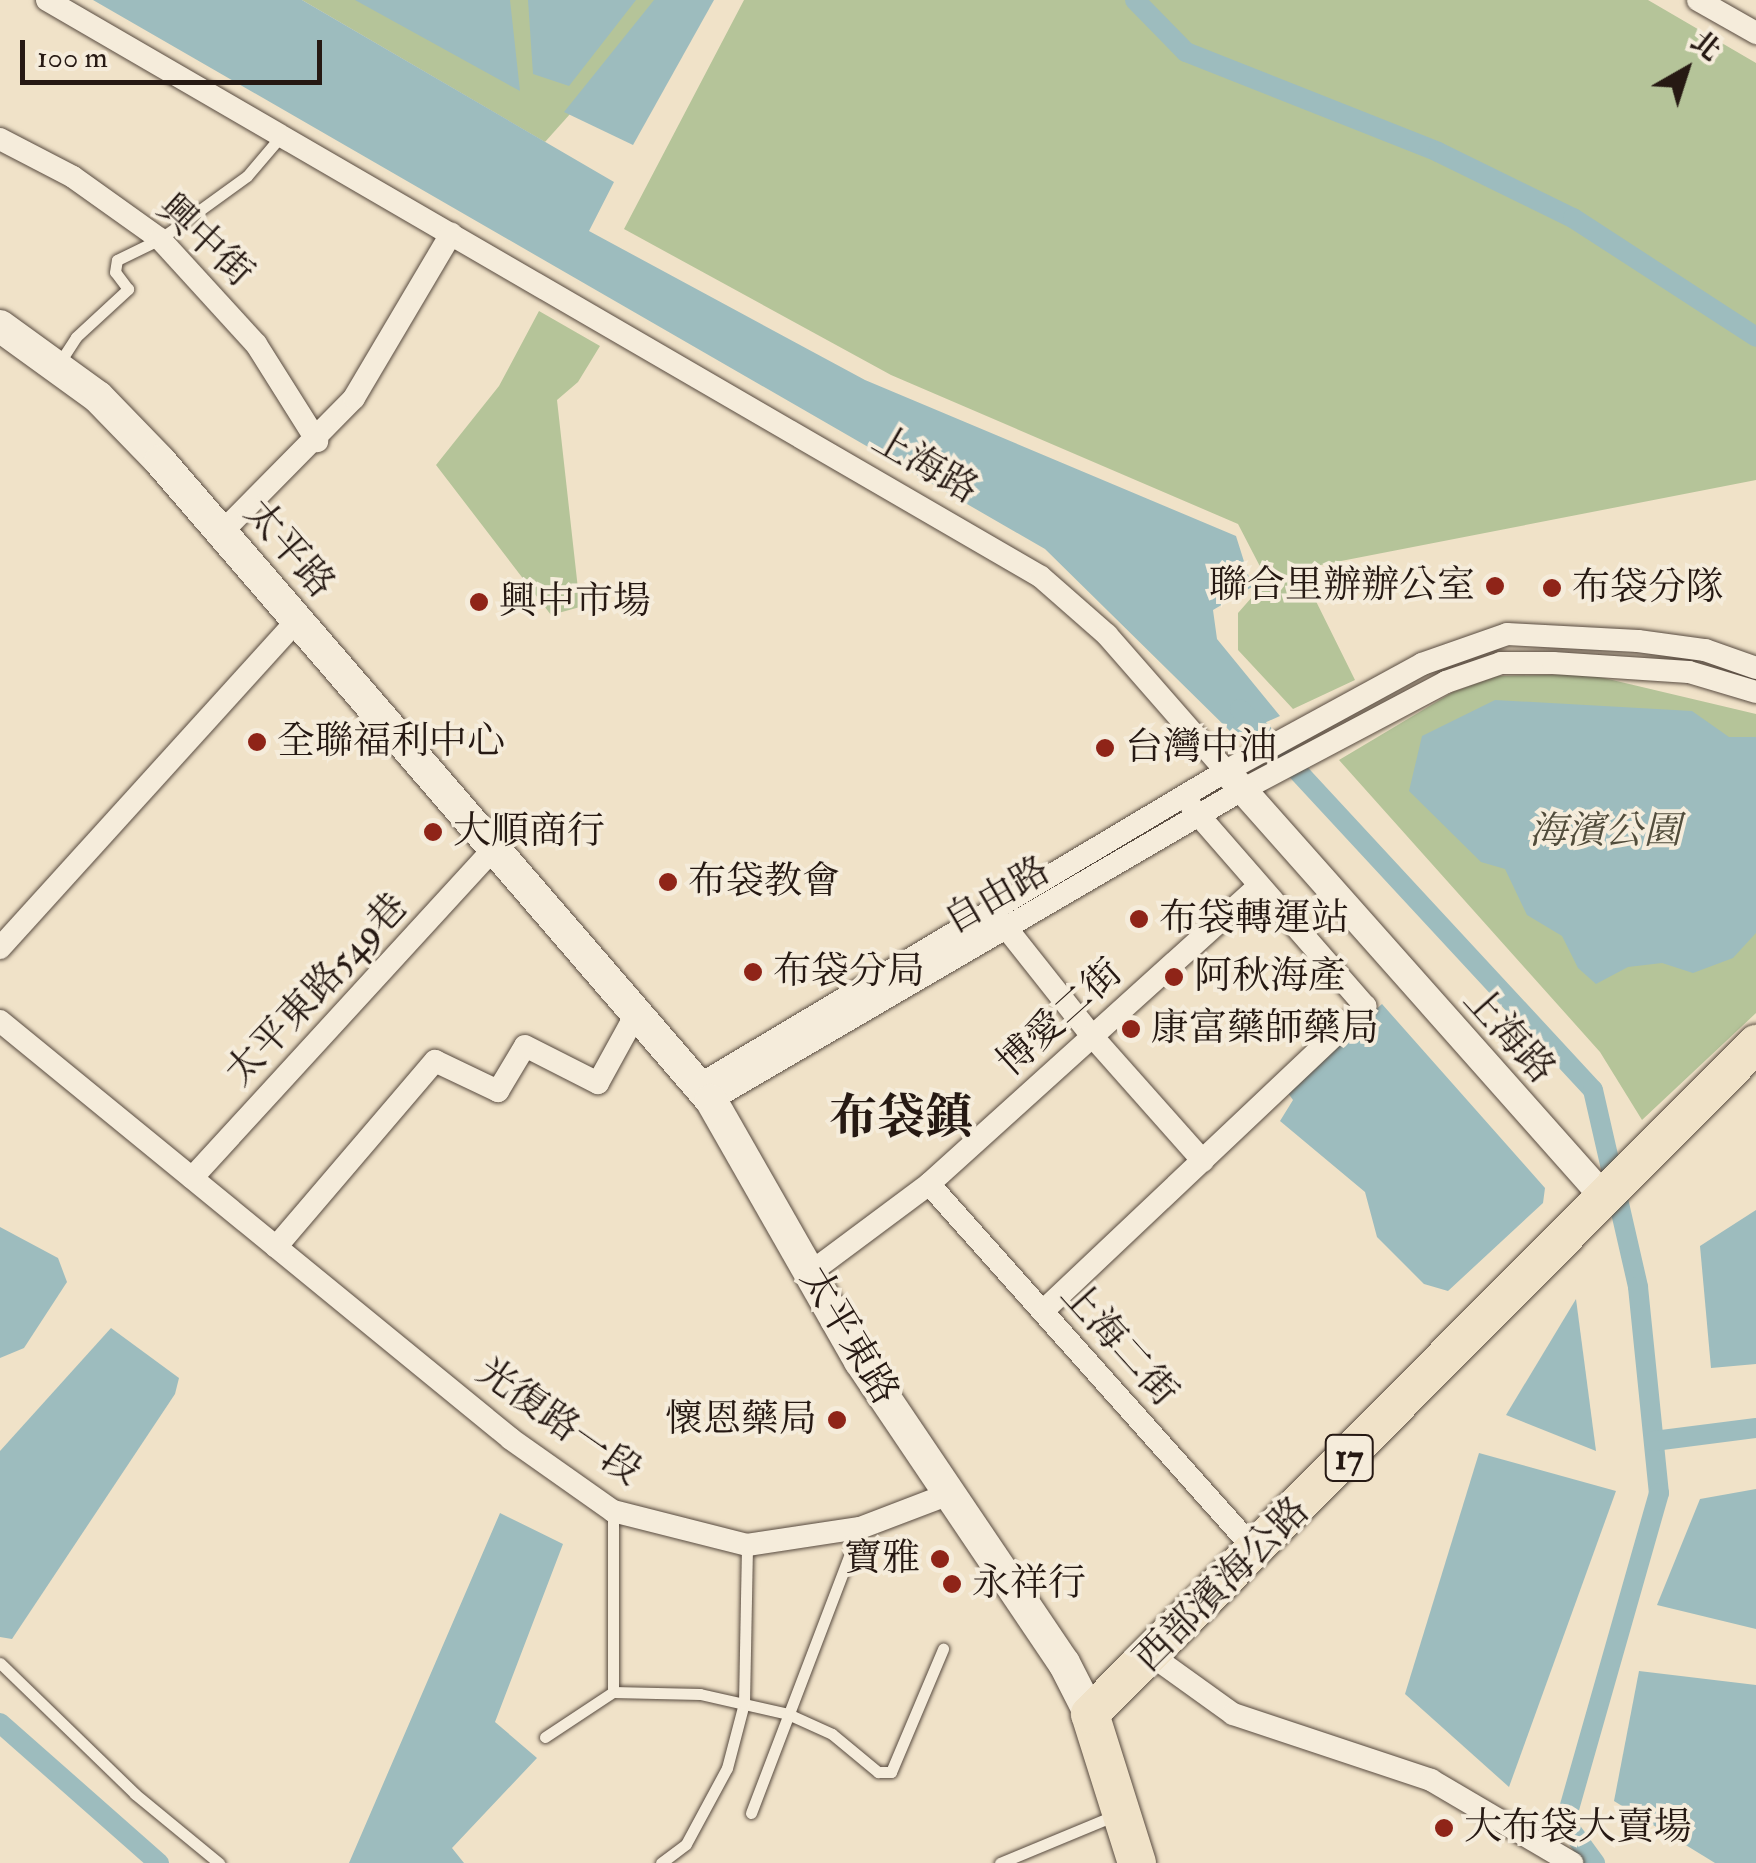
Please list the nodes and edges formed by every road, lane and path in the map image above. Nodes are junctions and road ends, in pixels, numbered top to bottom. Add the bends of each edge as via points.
1 (47, 0) edge
2 (1698, 0) edge
3 (1756, 34) edge
4 (280, 136) junction
5 (0, 139) edge
6 (450, 234) junction
7 (160, 239) junction
8 (0, 326) edge
9 (58, 365) junction
10 (317, 441) junction
11 (222, 532) junction
12 (297, 620) junction
13 (1756, 668) edge
14 (1756, 692) edge
15 (1245, 775) junction
16 (1192, 809) junction
17 (494, 849) junction
18 (1253, 879) junction
19 (1002, 922) junction
20 (0, 948) edge
21 (636, 1014) junction
22 (0, 1020) edge
23 (1092, 1036) junction
24 (1756, 1044) edge
25 (705, 1092) junction
26 (1204, 1161) junction
27 (192, 1178) junction
28 (929, 1184) junction
29 (1604, 1197) junction
30 (276, 1247) junction
31 (811, 1272) junction
32 (1043, 1311) junction
33 (949, 1494) junction
34 (613, 1511) junction
35 (860, 1528) junction
36 (747, 1545) junction
37 (1257, 1552) junction
38 (942, 1650) dead end
39 (1151, 1655) junction
40 (0, 1663) edge
41 (613, 1692) junction
42 (744, 1703) junction
43 (788, 1714) junction
44 (1090, 1714) junction
45 (545, 1737) dead end
46 (751, 1813) dead end
47 (1120, 1814) junction
48 (220, 1863) edge
49 (661, 1863) edge
50 (1000, 1863) edge
51 (1138, 1863) edge
52 (1572, 1863) edge

1 - 4 street, 上海路
2 - 3 street
4 - 6 street, 上海路
4 - 7 lane via 248,176
5 - 7 street, 興中街 via 72,177
6 - 10 street via 354,398
6 - 15 street, 上海路 via 1041,577
7 - 9 lane via 116,260 115,272 128,289 76,337
7 - 10 street, 興中街 via 256,344
8 - 9 main road, 太平路
9 - 11 main road, 太平路 via 98,397
10 - 11 street
11 - 12 main road, 太平路
12 - 17 main road, 太平路
12 - 20 street
13 - 15 street via 1706,650 1507,634 1422,664 1307,727
14 - 15 street via 1689,672 1501,662 1446,682 1321,747
15 - 16 street, 自由路
15 - 29 street, 上海路
16 - 18 street
16 - 19 street, 自由路
17 - 21 main road, 太平東路
17 - 27 street, 太平東路549巷
18 - 23 street, 博愛二街
18 - 26 street via 1365,1006
19 - 23 street
19 - 25 street, 自由路
21 - 25 main road, 太平東路
21 - 30 street via 598,1083 525,1046 498,1091 434,1061
22 - 27 street, 光復路一段
23 - 26 street
23 - 28 street, 博愛二街
24 - 29 main road, 17
25 - 31 main road, 太平東路
26 - 32 street
27 - 30 street, 光復路一段
28 - 31 street, 博愛二街
28 - 32 street, 上海二街
29 - 37 main road, 西部濱海公路 / 17
30 - 34 street, 光復路一段 via 511,1439
31 - 33 main road, 太平東路 via 860,1361
32 - 37 street, 上海二街
33 - 35 street, 光復路一段
33 - 44 main road, 太平東路 via 1064,1663
34 - 36 street, 光復路一段
34 - 41 lane
35 - 36 street, 光復路一段
35 - 43 lane
36 - 42 lane
37 - 39 main road, 西部濱海公路 / 17
38 - 43 lane via 891,1772 878,1772 832,1734
39 - 44 main road, 西部濱海公路 / 17
39 - 52 street via 1233,1714 1431,1780
40 - 48 lane via 135,1794
41 - 42 lane via 700,1694
41 - 45 lane
42 - 43 lane
42 - 49 lane via 728,1768 686,1844
43 - 46 lane
44 - 47 main road, 太平東路
47 - 50 lane
47 - 51 main road, 太平東路

